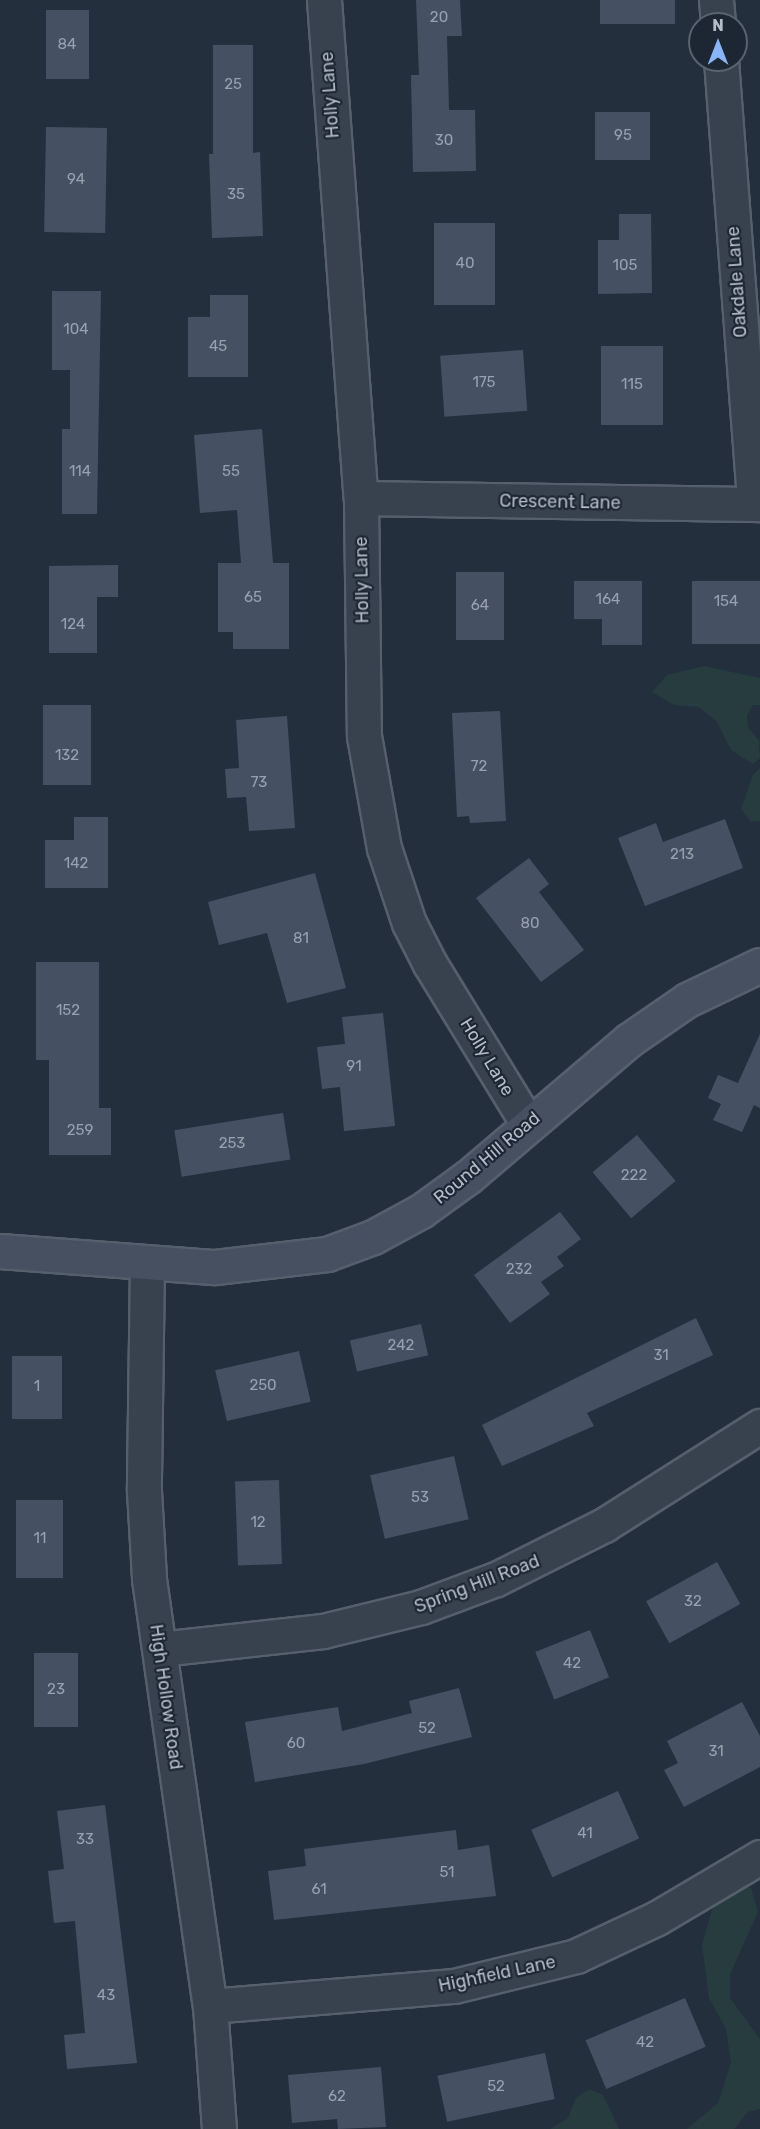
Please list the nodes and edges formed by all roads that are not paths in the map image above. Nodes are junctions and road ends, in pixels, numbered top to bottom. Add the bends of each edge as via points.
1 (324, 0) edge
2 (722, 72) edge
3 (360, 498) junction
4 (757, 504) edge
5 (760, 964) edge
6 (528, 1124) junction
7 (0, 1251) edge
8 (147, 1264) junction
9 (760, 1426) edge
10 (160, 1649) junction
11 (760, 1857) edge
12 (210, 2006) junction
13 (219, 2129) edge

1 - 3 street, Holly Lane
2 - 4 street, Oakdale Lane
3 - 4 street, Crescent Lane
3 - 6 street, Holly Lane via 364,736 384,848 410,923 430,964
5 - 6 street, Round Hill Road via 687,1000 629,1040
6 - 8 street, Round Hill Road via 422,1211 327,1254 277,1263
7 - 8 street, Round Hill Road
8 - 10 street, High Hollow Road via 144,1491
9 - 10 street, Spring Hill Road via 604,1525 496,1580 421,1607 323,1631
10 - 12 street, High Hollow Road
11 - 12 street, Highfield Lane via 657,1918 576,1956 454,1986
12 - 13 street, High Hollow Road

